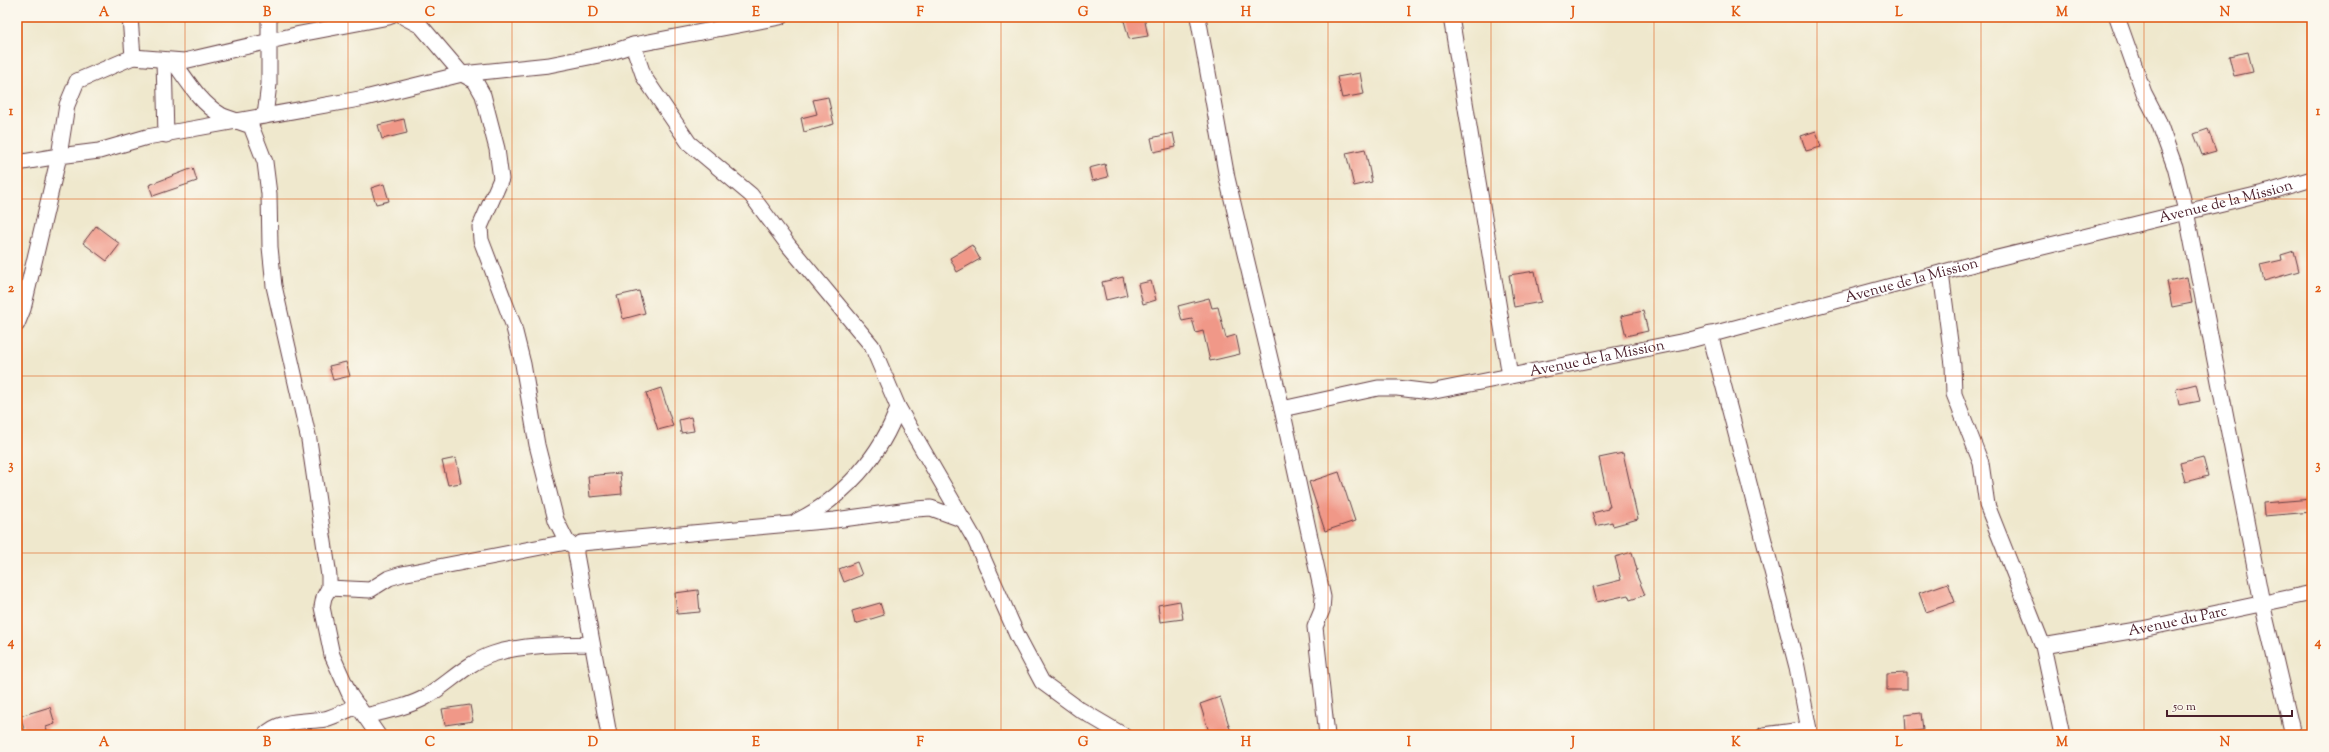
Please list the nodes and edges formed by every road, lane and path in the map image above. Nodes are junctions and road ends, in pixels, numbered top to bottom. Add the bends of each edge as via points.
1 (130, 17) edge
2 (269, 17) edge
3 (389, 17) edge
4 (404, 17) edge
5 (780, 17) edge
6 (1198, 17) edge
7 (1451, 17) edge
8 (2117, 17) edge
9 (270, 42) junction
10 (634, 46) junction
11 (133, 57) junction
12 (168, 61) junction
13 (462, 74) junction
14 (265, 116) junction
15 (237, 120) junction
16 (166, 135) junction
17 (58, 156) junction
18 (17, 163) edge
19 (2312, 179) edge
20 (2186, 211) junction
21 (1941, 272) junction
22 (17, 324) edge
23 (1710, 334) junction
24 (1510, 376) junction
25 (898, 407) junction
26 (1282, 409) junction
27 (964, 520) junction
28 (792, 523) junction
29 (572, 545) junction
30 (329, 588) junction
31 (2312, 593) edge
32 (2262, 603) junction
33 (592, 644) junction
34 (2044, 646) junction
35 (362, 711) junction
36 (1810, 732) edge
37 (266, 735) edge
38 (378, 735) edge
39 (609, 735) edge
40 (1123, 735) edge
41 (1327, 735) edge
42 (1764, 735) edge
43 (2062, 735) edge
44 (2293, 735) edge

1 - 11 street
2 - 9 street
3 - 9 street
4 - 13 street via 421,26
5 - 10 street
6 - 26 street via 1227,178
7 - 24 street
8 - 20 street via 2144,93 2158,120 2175,168
9 - 12 street
9 - 14 street
10 - 13 street via 549,65
10 - 25 street via 644,77 689,143 751,195 789,246 872,346
11 - 12 street
11 - 17 street via 76,81 67,105
12 - 15 street via 209,106 222,115
12 - 16 street
13 - 14 street via 372,96
13 - 29 street via 474,81 483,95 497,149 501,179 480,227 481,240 513,324 524,364 556,520
14 - 15 street
15 - 16 street
15 - 30 street via 251,126 265,162 274,286 309,440
16 - 17 street via 147,137 99,151
17 - 18 street
17 - 22 street via 23,308
19 - 20 street, Avenue de la Mission
20 - 21 street, Avenue de la Mission
20 - 32 street
21 - 23 street, Avenue de la Mission
21 - 34 street via 1953,365 1954,394 1981,463 1987,505
23 - 24 street, Avenue de la Mission
23 - 36 street via 1797,667
24 - 26 street, Avenue de la Mission via 1430,392 1378,388
25 - 27 street
25 - 28 street via 880,449 856,477 810,514
26 - 41 street via 1323,597 1322,610 1314,628
27 - 28 street via 932,508
27 - 40 street via 1016,634 1042,682 1079,709
28 - 29 street
29 - 30 street via 402,574 389,578 370,590
29 - 33 street
30 - 35 street via 322,607 332,655 350,695
31 - 32 street, Avenue du Parc
32 - 34 street, Avenue du Parc via 2142,629
32 - 44 street
33 - 35 street via 511,649 491,654 425,697 398,708
33 - 39 street
34 - 43 street
35 - 37 street via 285,724 271,729
35 - 38 street
36 - 42 street

